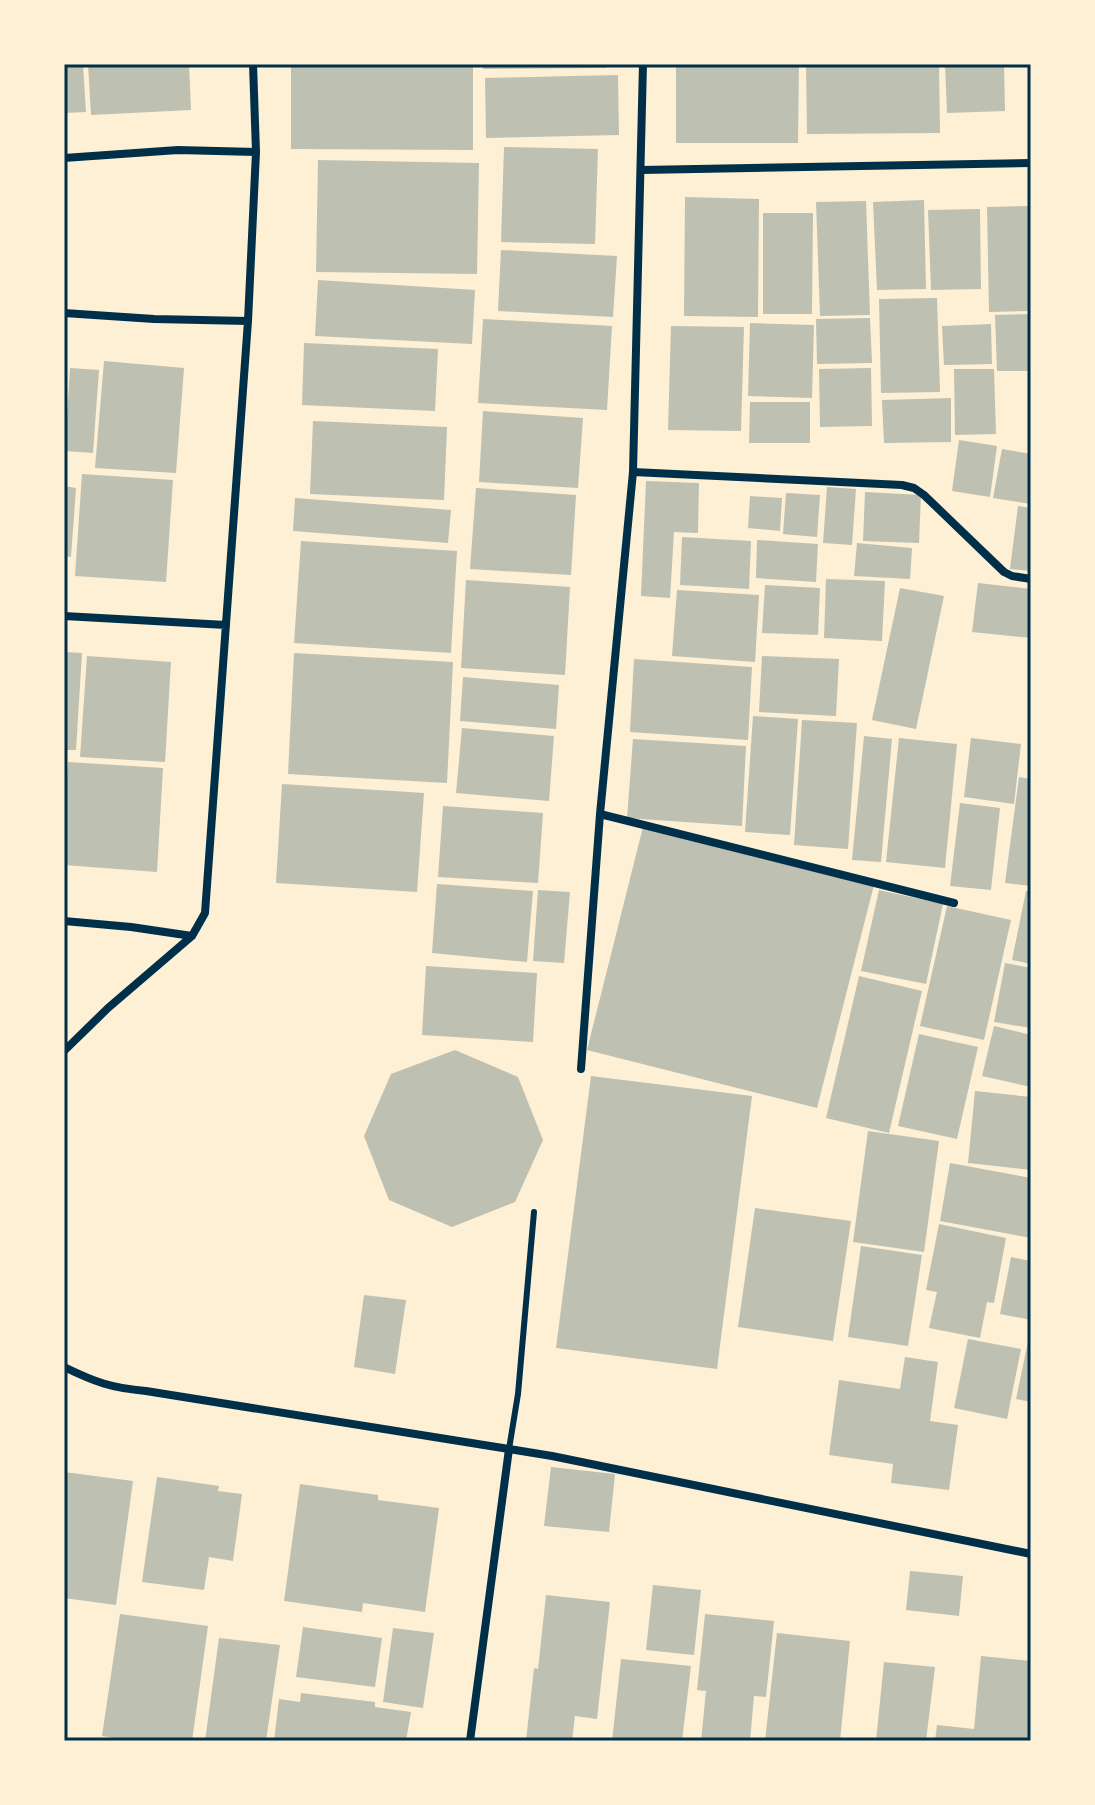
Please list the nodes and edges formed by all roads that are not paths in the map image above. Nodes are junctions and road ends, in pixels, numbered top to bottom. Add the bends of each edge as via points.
1 (253, 64) edge
2 (643, 64) edge
3 (256, 152) junction
4 (64, 158) edge
5 (1031, 163) edge
6 (641, 170) junction
7 (64, 313) edge
8 (248, 321) junction
9 (633, 472) junction
10 (1031, 579) edge
11 (64, 616) edge
12 (226, 625) junction
13 (600, 814) junction
14 (954, 903) dead end
15 (64, 921) edge
16 (192, 936) junction
17 (64, 1051) edge
18 (581, 1069) dead end
19 (534, 1212) dead end
20 (64, 1367) edge
21 (509, 1449) junction
22 (1031, 1554) edge
23 (470, 1741) edge

1 - 3 street
2 - 6 street
3 - 4 street via 178,150
3 - 8 street
5 - 6 street
6 - 9 street
7 - 8 street
8 - 12 street
9 - 10 street via 914,488 1004,572
9 - 13 street
11 - 12 street
12 - 16 street via 205,913
13 - 14 street
13 - 18 street
15 - 16 street
16 - 17 street
19 - 21 lane
20 - 21 street via 118,1389
21 - 22 street
21 - 23 street

